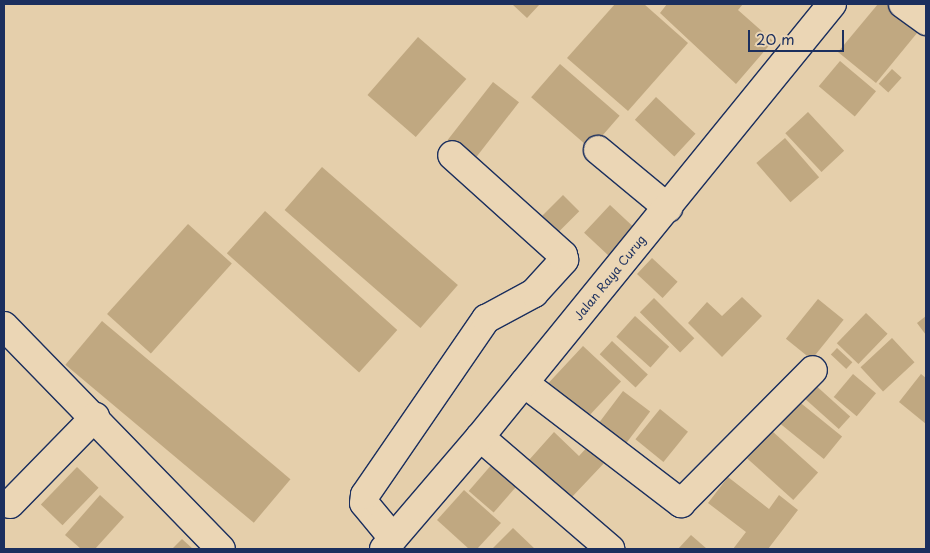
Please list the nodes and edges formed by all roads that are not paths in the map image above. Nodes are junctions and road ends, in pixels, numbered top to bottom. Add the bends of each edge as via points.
1 (832, 4) edge
2 (902, 4) edge
3 (926, 21) edge
4 (598, 150) dead end
5 (452, 154) dead end
6 (668, 208) junction
7 (4, 326) edge
8 (812, 370) dead end
9 (524, 383) junction
10 (95, 417) junction
11 (480, 437) junction
12 (10, 504) dead end
13 (388, 544) edge
14 (221, 549) edge
15 (610, 549) edge

1 - 6 street, Jalan Raya Curug
2 - 3 street
4 - 6 street
5 - 13 street via 563,255 564,260 534,294 486,318 365,495 364,504
6 - 9 street, Jalan Raya Curug
7 - 10 street
8 - 9 street via 681,503
9 - 11 street, Jalan Raya Curug
10 - 12 street
10 - 14 street
11 - 13 street, Jalan Raya Curug
11 - 15 street

